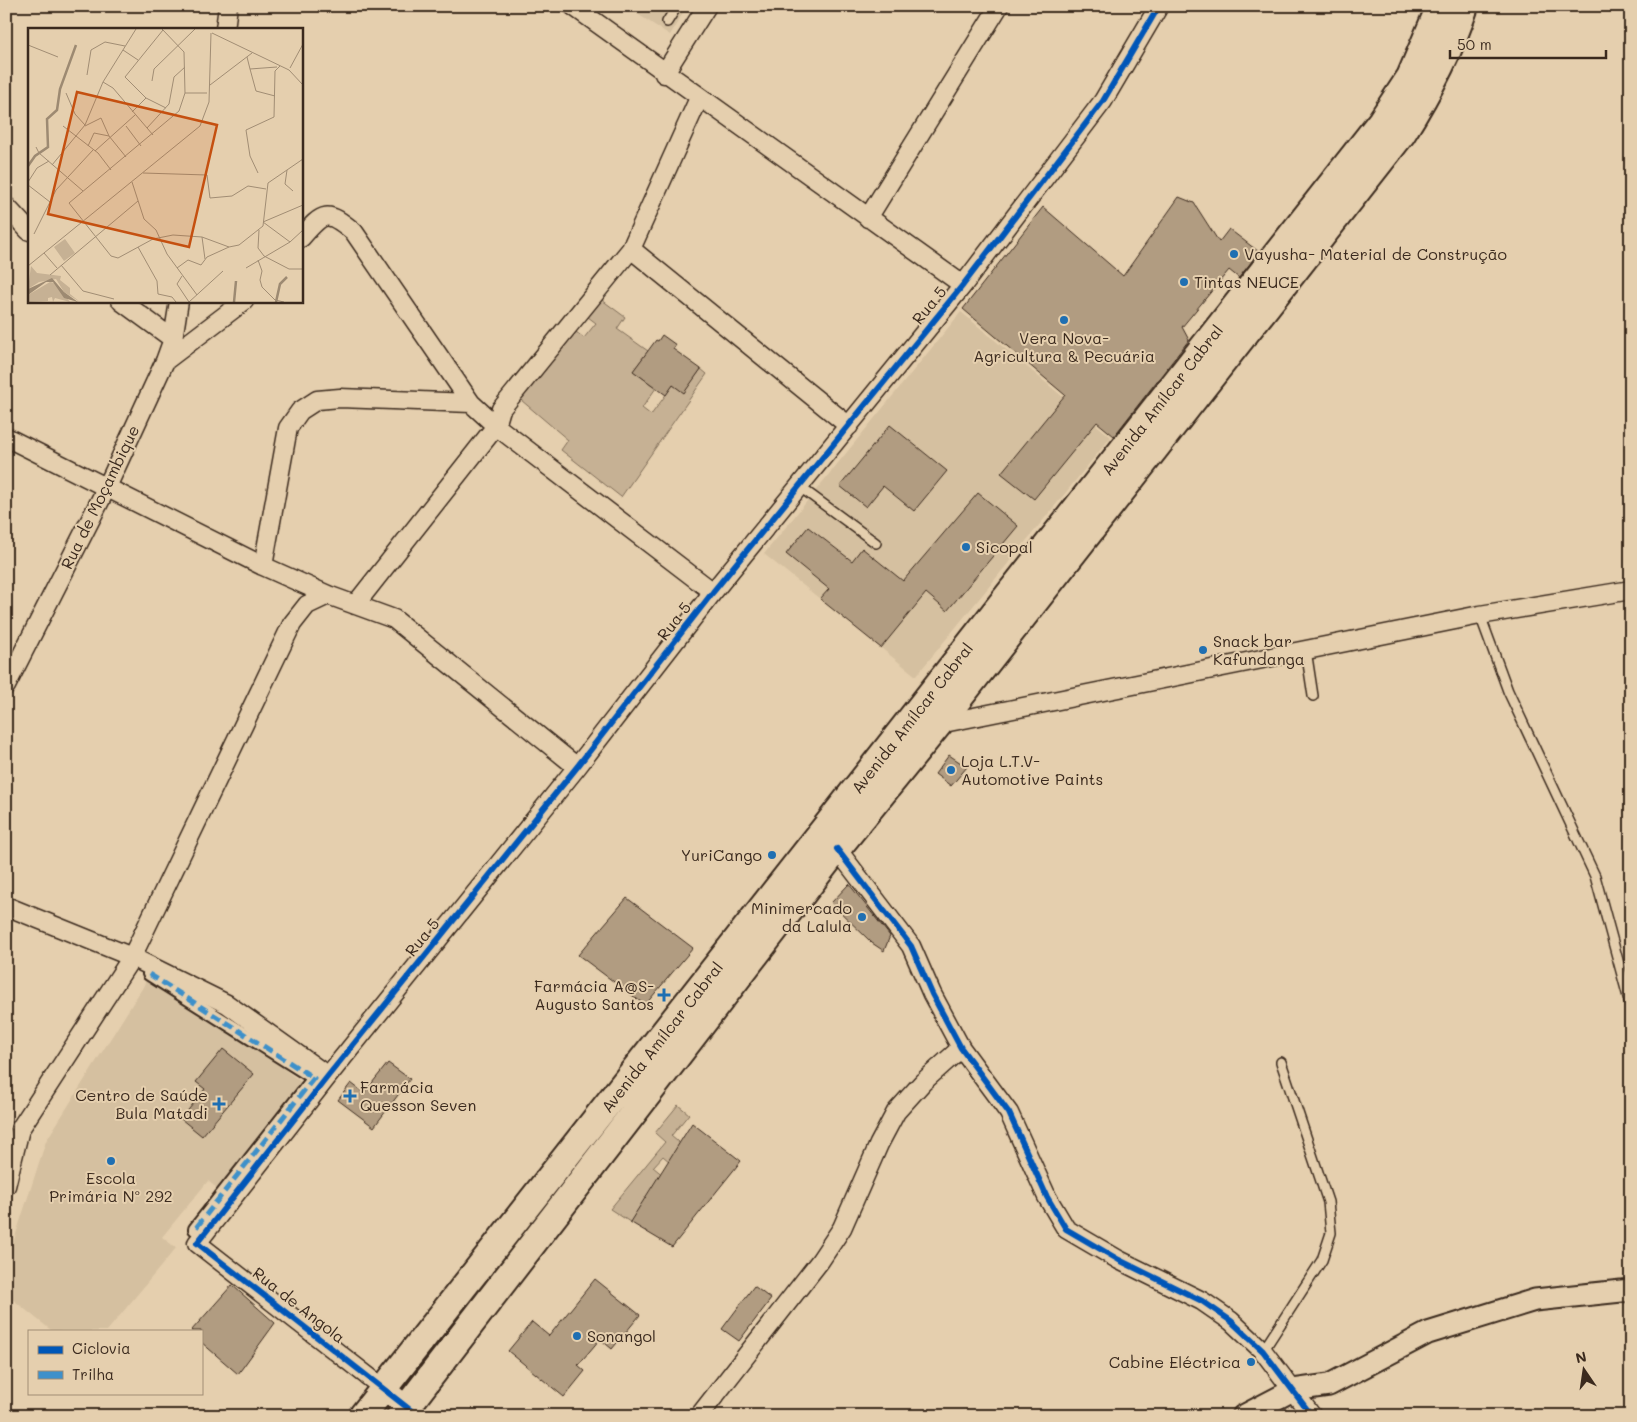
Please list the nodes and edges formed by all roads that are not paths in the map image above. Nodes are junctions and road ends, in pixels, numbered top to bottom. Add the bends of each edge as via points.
1 (228, 6) edge
2 (573, 6) edge
3 (677, 6) edge
4 (706, 6) edge
5 (999, 6) edge
6 (1159, 6) edge
7 (1440, 6) edge
8 (1465, 6) edge
9 (668, 22) dead end
10 (224, 28) edge
11 (664, 74) junction
12 (699, 98) junction
13 (6, 206) edge
14 (868, 218) junction
15 (28, 230) edge
16 (302, 237) edge
17 (631, 249) junction
18 (963, 285) junction
19 (122, 302) edge
20 (179, 302) edge
21 (243, 302) edge
22 (173, 339) junction
23 (165, 361) junction
24 (471, 403) junction
25 (496, 426) junction
26 (849, 426) junction
27 (6, 437) edge
28 (800, 486) junction
29 (107, 487) junction
30 (876, 543) dead end
31 (263, 566) junction
32 (1631, 590) edge
33 (713, 592) junction
34 (328, 595) junction
35 (355, 605) junction
36 (1480, 615) junction
37 (1306, 650) junction
38 (6, 686) edge
39 (1313, 696) dead end
40 (939, 724) junction
41 (578, 767) junction
42 (837, 849) junction
43 (6, 906) edge
44 (132, 957) junction
45 (148, 974) dead end
46 (1631, 1008) edge
47 (961, 1048) junction
48 (1281, 1062) dead end
49 (328, 1076) junction
50 (6, 1186) edge
51 (196, 1236) junction
52 (1631, 1290) edge
53 (1263, 1351) junction
54 (383, 1388) junction
55 (1293, 1390) junction
56 (408, 1413) edge
57 (362, 1416) edge
58 (699, 1416) edge
59 (1243, 1416) edge
60 (1312, 1416) edge

1 - 10 street
2 - 11 street
3 - 9 lane
4 - 11 street
5 - 14 street
6 - 18 street, Rua 5 via 1103,101
7 - 54 main road, Avenida Amílcar Cabral via 1410,76 1381,122
8 - 40 main road, Avenida Amílcar Cabral via 1447,54 1402,134
11 - 12 street
12 - 14 street
12 - 17 street
13 - 15 street
14 - 18 street
16 - 24 street via 320,218 328,215 354,232
17 - 25 street via 501,409
17 - 26 street
18 - 26 street, Rua 5
19 - 22 street
20 - 22 street, Rua de Moçambique
21 - 23 street
22 - 23 street, Rua de Moçambique
23 - 29 street, Rua de Moçambique
24 - 25 street
24 - 31 street via 340,398 317,400 300,411 288,428
25 - 33 street
25 - 35 street
26 - 28 street, Rua 5
27 - 29 street
28 - 30 lane
28 - 33 street, Rua 5
29 - 31 street
29 - 38 street, Rua de Moçambique
31 - 34 street
32 - 36 street
33 - 41 street, Rua 5
34 - 35 street
34 - 44 street via 307,605 292,624
35 - 41 street via 394,619
36 - 37 street
36 - 46 lane via 1508,691 1595,876
37 - 39 lane
37 - 40 street
40 - 42 main road, Avenida Amílcar Cabral
41 - 49 street, Rua 5
42 - 47 street via 911,946
42 - 56 main road, Avenida Amílcar Cabral
43 - 44 street
44 - 49 street via 227,1004
44 - 50 street via 20,1129
45 - 51 street via 314,1078
47 - 53 street via 1008,1113 1046,1197 1066,1229 1119,1260 1202,1301 1231,1320
47 - 58 street via 896,1112 842,1228
48 - 53 lane via 1328,1202 1331,1233 1322,1260
49 - 51 street, Rua 5
51 - 54 street, Rua de Angola
52 - 55 street via 1535,1300 1428,1333 1329,1385
53 - 55 street
54 - 56 street
54 - 57 main road, Avenida Amílcar Cabral
55 - 59 street
55 - 60 street

